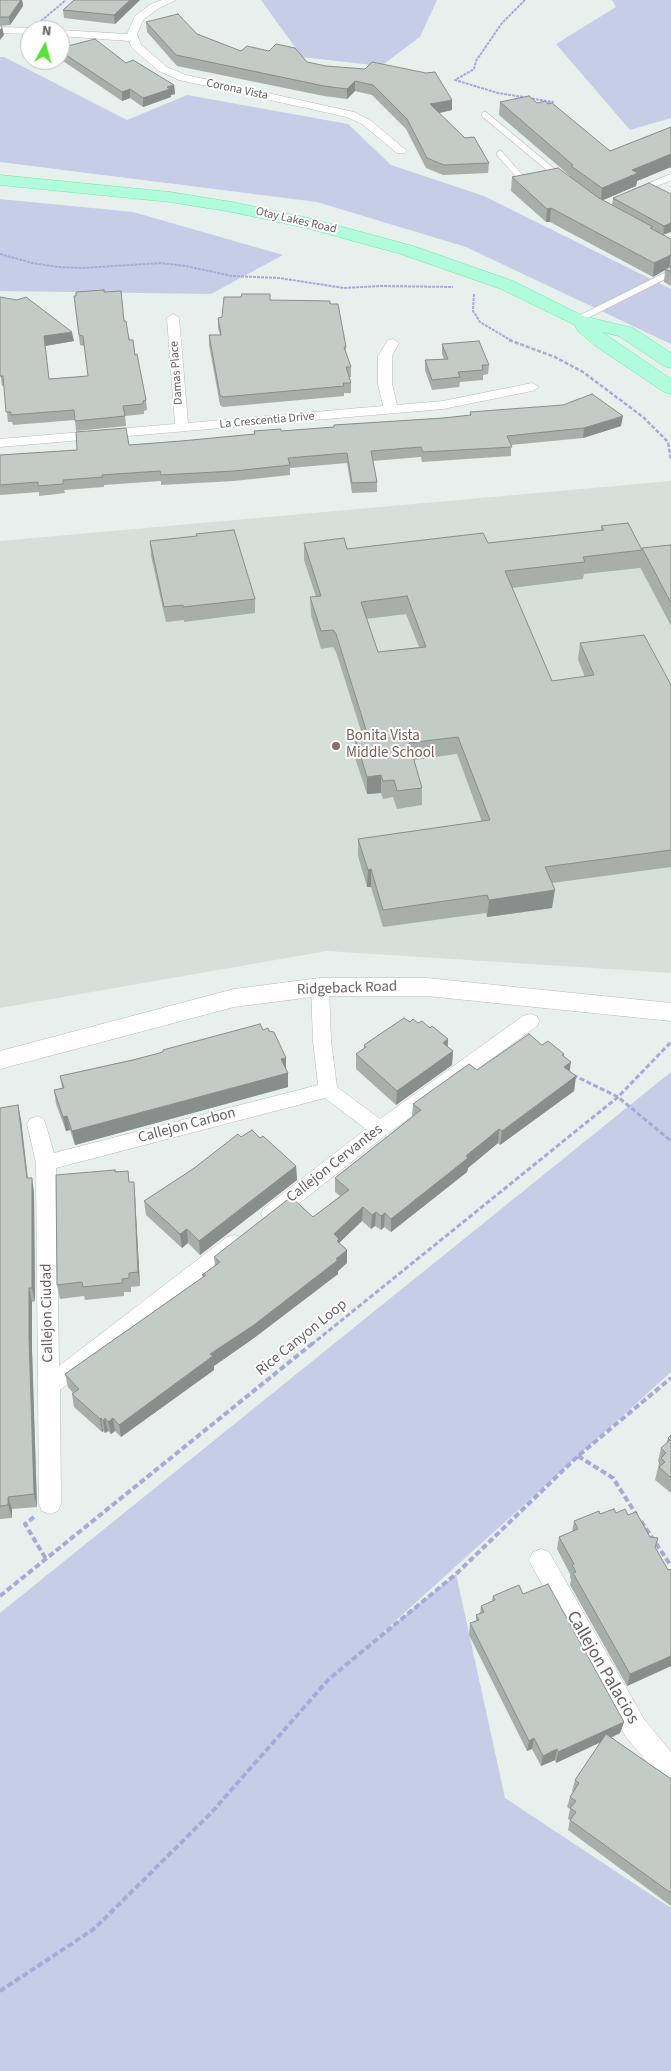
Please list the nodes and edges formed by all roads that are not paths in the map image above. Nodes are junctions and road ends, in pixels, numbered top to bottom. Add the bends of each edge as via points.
1 (171, 0) edge
2 (20, 29) edge
3 (0, 30) edge
4 (70, 34) edge
5 (133, 38) junction
6 (485, 115) dead end
7 (401, 151) dead end
8 (500, 154) dead end
9 (555, 173) junction
10 (547, 174) edge
11 (538, 176) edge
12 (671, 177) edge
13 (0, 180) edge
14 (567, 183) edge
15 (636, 192) edge
16 (671, 273) edge
17 (173, 318) dead end
18 (577, 320) junction
19 (393, 343) dead end
20 (671, 362) edge
21 (532, 387) dead end
22 (671, 388) edge
23 (391, 410) junction
24 (182, 428) junction
25 (0, 444) edge
26 (320, 986) junction
27 (671, 1012) edge
28 (530, 1021) dead end
29 (0, 1060) edge
30 (328, 1090) junction
31 (37, 1124) dead end
32 (380, 1129) junction
33 (46, 1163) junction
34 (49, 1386) junction
35 (50, 1504) road end
36 (541, 1560) dead end
37 (671, 1771) edge

1 - 5 street via 155,6 139,18
2 - 3 street
4 - 5 street
5 - 7 street, Corona Vista via 136,46 163,69 183,78 350,114 366,122
6 - 9 lane
8 - 11 lane via 522,179
9 - 10 lane
9 - 14 lane
12 - 15 lane
13 - 18 main road, Otay Lakes Road via 170,197 309,223 407,250 507,285
16 - 18 lane
17 - 24 street, Damas Place
18 - 20 main road, Otay Lakes Road via 626,332
18 - 22 main road, Otay Lakes Road via 601,342
19 - 23 street via 385,356 385,384
21 - 23 street, La Crescentia Drive via 456,404
23 - 24 street, La Crescentia Drive
24 - 25 street, La Crescentia Drive
26 - 27 street, Ridgeback Road via 427,987
26 - 29 street, Ridgeback Road via 234,998
26 - 30 street
28 - 32 street, Callejon Cervantes
30 - 32 street
30 - 33 street, Callejon Carbon
31 - 33 street, Callejon Ciudad
32 - 34 street, Callejon Cervantes
33 - 34 street, Callejon Ciudad
34 - 35 street, Callejon Ciudad
36 - 37 street, Callejon Palacios via 635,1728

